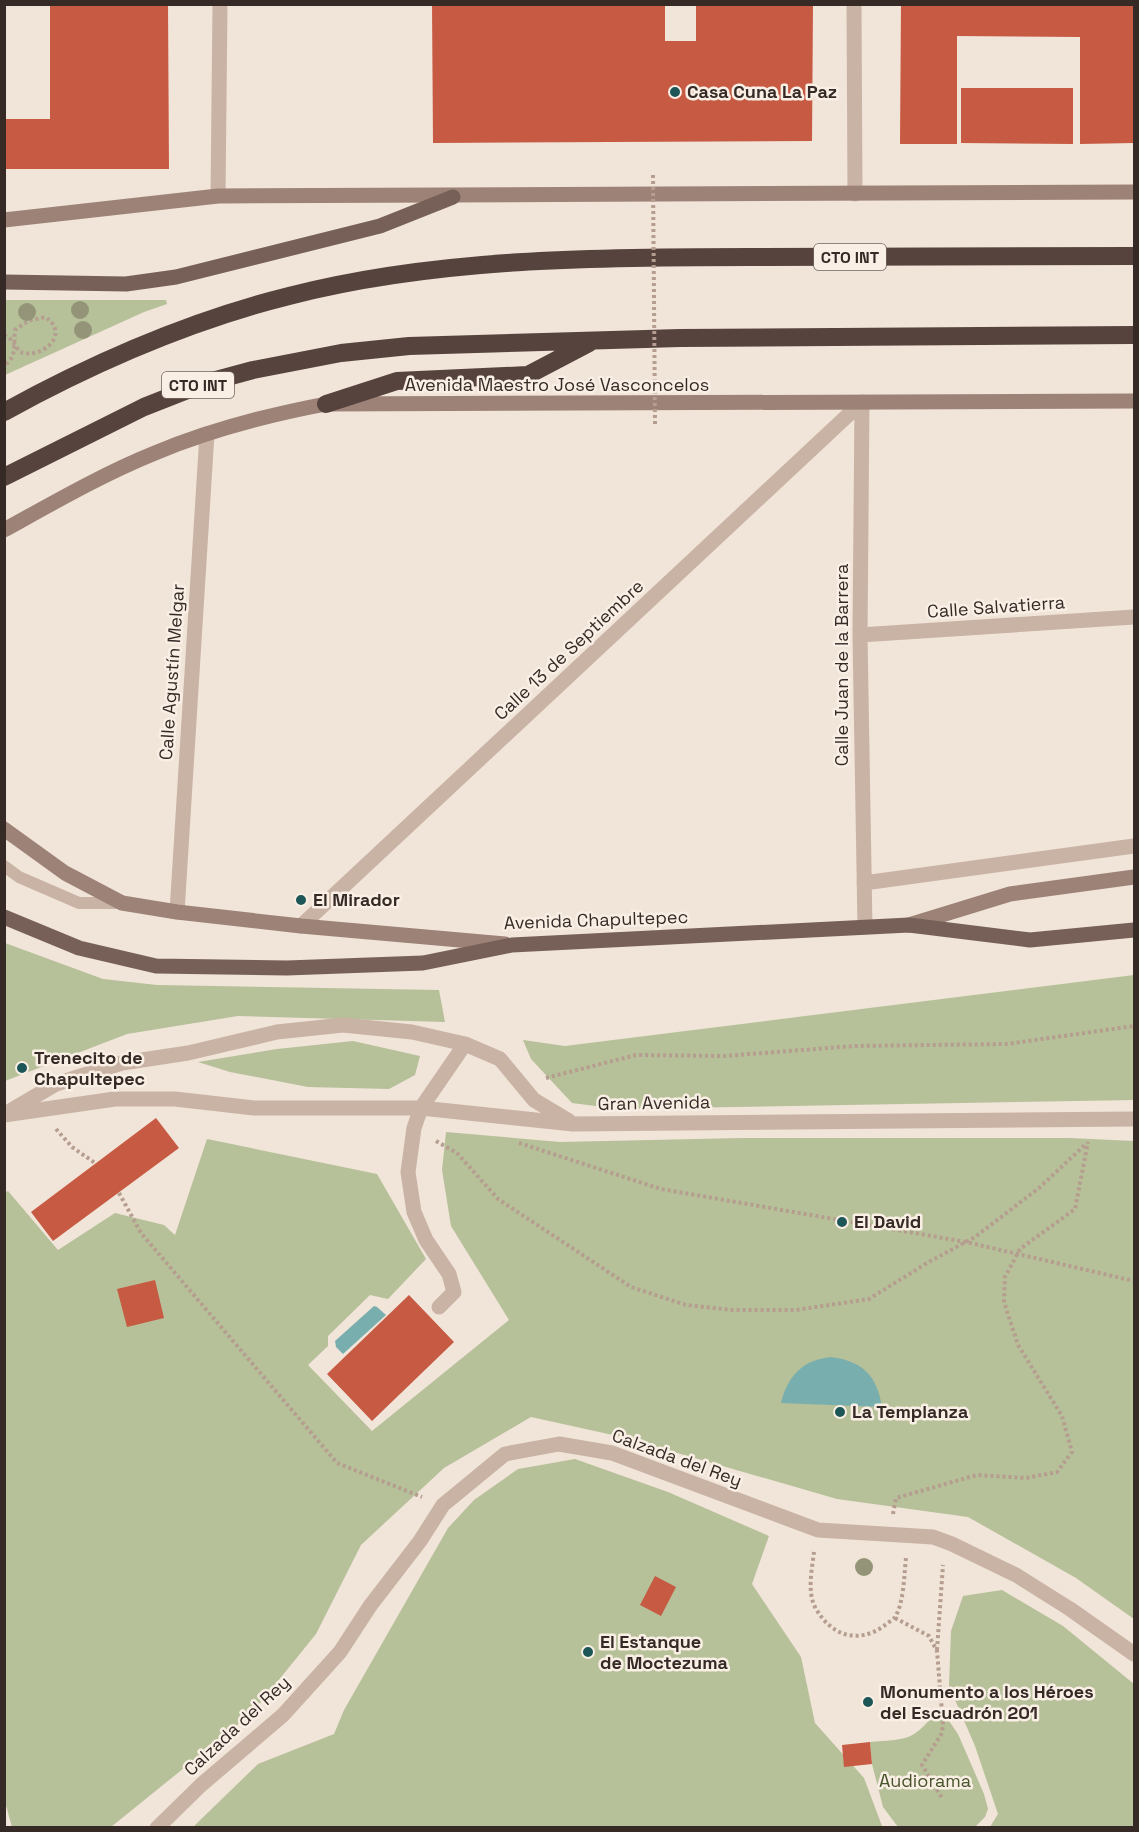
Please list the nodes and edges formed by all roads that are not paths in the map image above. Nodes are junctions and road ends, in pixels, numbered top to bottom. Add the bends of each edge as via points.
1 (220, 4) edge
2 (855, 4) edge
3 (1134, 192) edge
4 (855, 194) junction
5 (218, 196) junction
6 (453, 197) junction
7 (4, 220) edge
8 (1134, 256) edge
9 (4, 282) edge
10 (1134, 336) edge
11 (594, 341) junction
12 (1134, 401) edge
13 (862, 402) junction
14 (326, 404) junction
15 (4, 412) edge
16 (207, 434) junction
17 (4, 477) edge
18 (4, 530) edge
19 (1134, 617) edge
20 (860, 635) junction
21 (4, 829) edge
22 (1134, 846) edge
23 (4, 866) edge
24 (1134, 877) edge
25 (864, 884) junction
26 (122, 903) junction
27 (177, 912) junction
28 (4, 917) edge
29 (909, 925) junction
30 (302, 926) junction
31 (865, 927) junction
32 (1134, 930) edge
33 (512, 945) junction
34 (465, 1044) junction
35 (421, 1108) junction
36 (4, 1115) edge
37 (1134, 1119) edge
38 (573, 1124) junction
39 (439, 1307) dead end
40 (1134, 1654) edge
41 (158, 1827) edge

1 - 5 street
2 - 4 street
3 - 4 main road
4 - 6 main road
5 - 6 main road
5 - 7 main road
6 - 9 main road via 380,226 176,277 126,284
8 - 15 highway, CTO INT via 661,258 474,266 380,278 290,295 154,339
10 - 11 highway, CTO INT
11 - 14 highway via 528,375 397,381
11 - 17 highway, CTO INT via 409,346 341,353 253,370 205,383 144,407
12 - 13 main road, Avenida Maestro José Vasconcelos
13 - 14 main road, Avenida Maestro José Vasconcelos
13 - 20 street, Calle Juan de la Barrera
13 - 30 street, Calle 13 de Septiembre
14 - 16 main road, Avenida Maestro José Vasconcelos
16 - 18 main road, Avenida Maestro José Vasconcelos via 155,452 97,479
16 - 27 street, Calle Agustín Melgar
19 - 20 street, Calle Salvatierra
20 - 25 street, Calle Juan de la Barrera
21 - 26 main road, Avenida Chapultepec via 65,873
22 - 25 street
23 - 26 lane via 19,877 79,903
24 - 29 main road, Avenida Chapultepec via 1010,894
25 - 31 street, Calle Juan de la Barrera
26 - 27 main road, Avenida Chapultepec
27 - 30 main road, Avenida Chapultepec
28 - 33 main road via 79,948 156,966 287,968 423,963
29 - 31 main road, Avenida Chapultepec
29 - 32 main road via 1030,940
30 - 33 main road, Avenida Chapultepec
31 - 33 main road, Avenida Chapultepec
34 - 35 street
34 - 36 street via 412,1032 343,1025 277,1032 188,1053 122,1063 56,1084
34 - 38 street via 500,1059 534,1100
35 - 36 street, Gran Avenida via 254,1108 175,1099 115,1099
35 - 38 street, Gran Avenida
35 - 39 street via 408,1172 414,1212 426,1240 449,1274 454,1292
37 - 38 street, Gran Avenida
40 - 41 street, Calzada del Rey via 1016,1575 933,1537 818,1530 612,1453 559,1444 505,1454 443,1506 340,1652 283,1715

